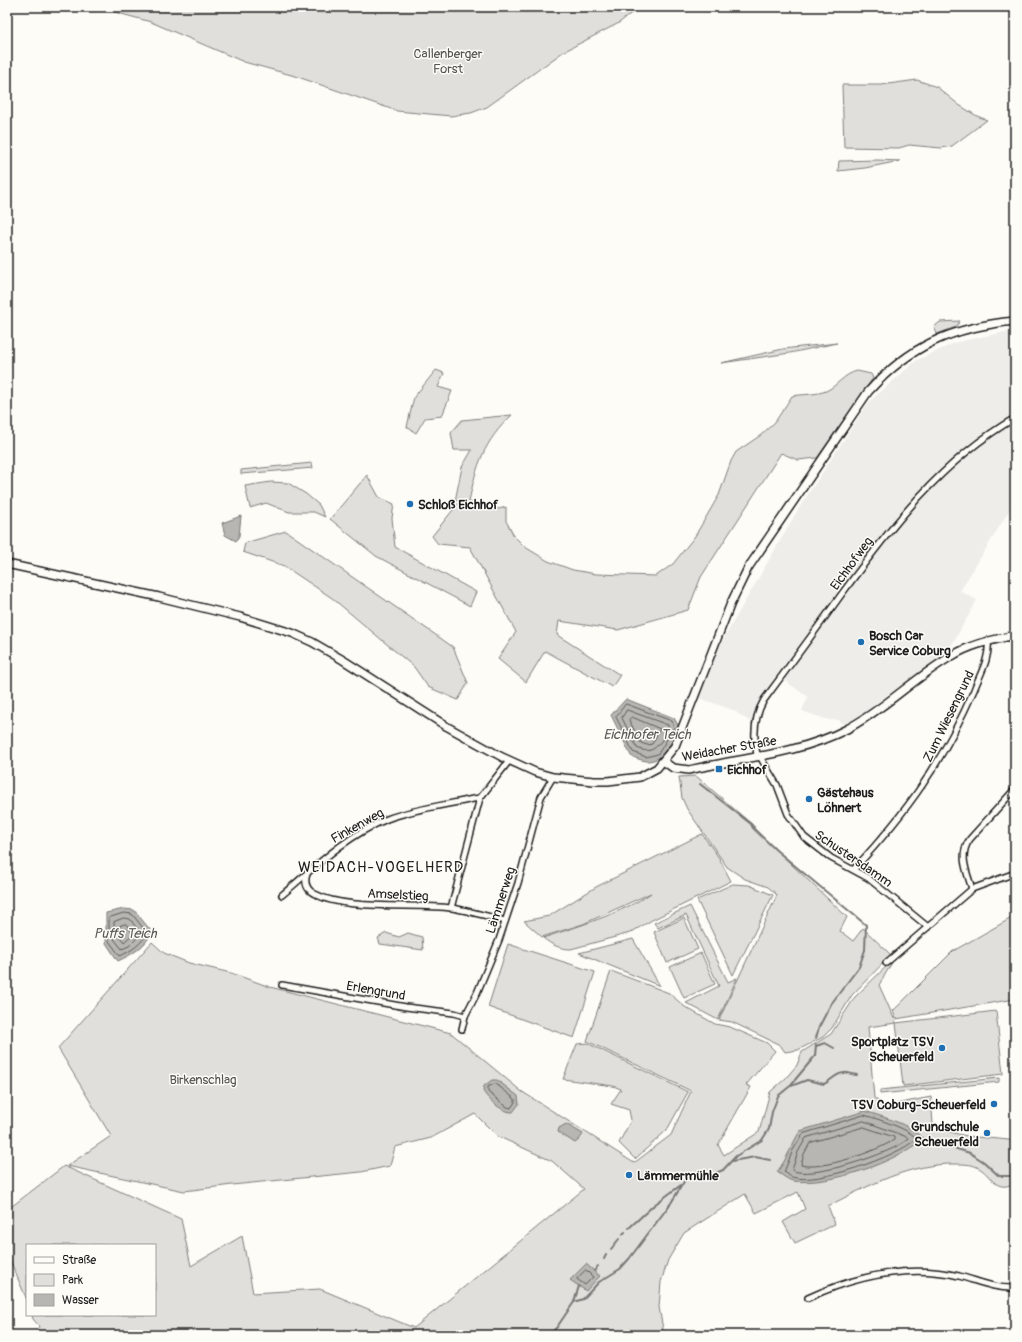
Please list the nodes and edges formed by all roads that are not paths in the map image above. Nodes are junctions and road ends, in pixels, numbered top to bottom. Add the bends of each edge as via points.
1 (1015, 322) edge
2 (1015, 418) edge
3 (7, 564) edge
4 (1015, 634) edge
5 (988, 641) junction
6 (758, 755) junction
7 (509, 761) junction
8 (663, 761) junction
9 (553, 777) junction
10 (1015, 789) edge
11 (480, 798) junction
12 (854, 869) junction
13 (308, 873) junction
14 (1015, 873) edge
15 (972, 889) junction
16 (282, 895) dead end
17 (451, 908) junction
18 (505, 921) junction
19 (928, 927) junction
20 (886, 963) dead end
21 (282, 985) dead end
22 (466, 1016) junction
23 (462, 1029) dead end
24 (1015, 1288) edge
25 (808, 1298) dead end

1 - 8 main road via 970,328 938,338 905,357 875,384 755,557 736,592 675,746
2 - 6 street, Eichhofweg via 945,470 890,528 764,700 756,719 754,740
3 - 7 main road, Weidacher Straße via 159,597 292,633 343,660 417,708
4 - 5 main road, Weidacher Straße
5 - 6 main road, Weidacher Straße via 951,656 872,714 846,729 804,745
5 - 12 street, Zum Wiesengrund via 988,656 942,756 915,798
6 - 8 main road, Weidacher Straße via 689,770 673,768
6 - 12 street, Schustersdamm via 775,779 790,819 804,837 831,858
7 - 9 main road, Weidacher Straße
7 - 11 street
8 - 9 main road, Weidacher Straße via 648,774 624,780 594,781
9 - 18 street, Lämmerweg via 541,797 526,856
10 - 15 street via 964,848 963,861
11 - 13 street, Finkenweg via 388,819 342,844
11 - 17 street
12 - 19 street, Schustersdamm
13 - 16 street, Finkenweg
13 - 17 street, Amselstieg via 308,888 322,897 354,903
14 - 15 street
15 - 19 street
17 - 18 street, Amselstieg
18 - 22 street, Lämmerweg
19 - 20 street
21 - 22 street, Erlengrund
22 - 23 street, Lämmerweg
24 - 25 street via 995,1287 935,1272 897,1272 841,1284

